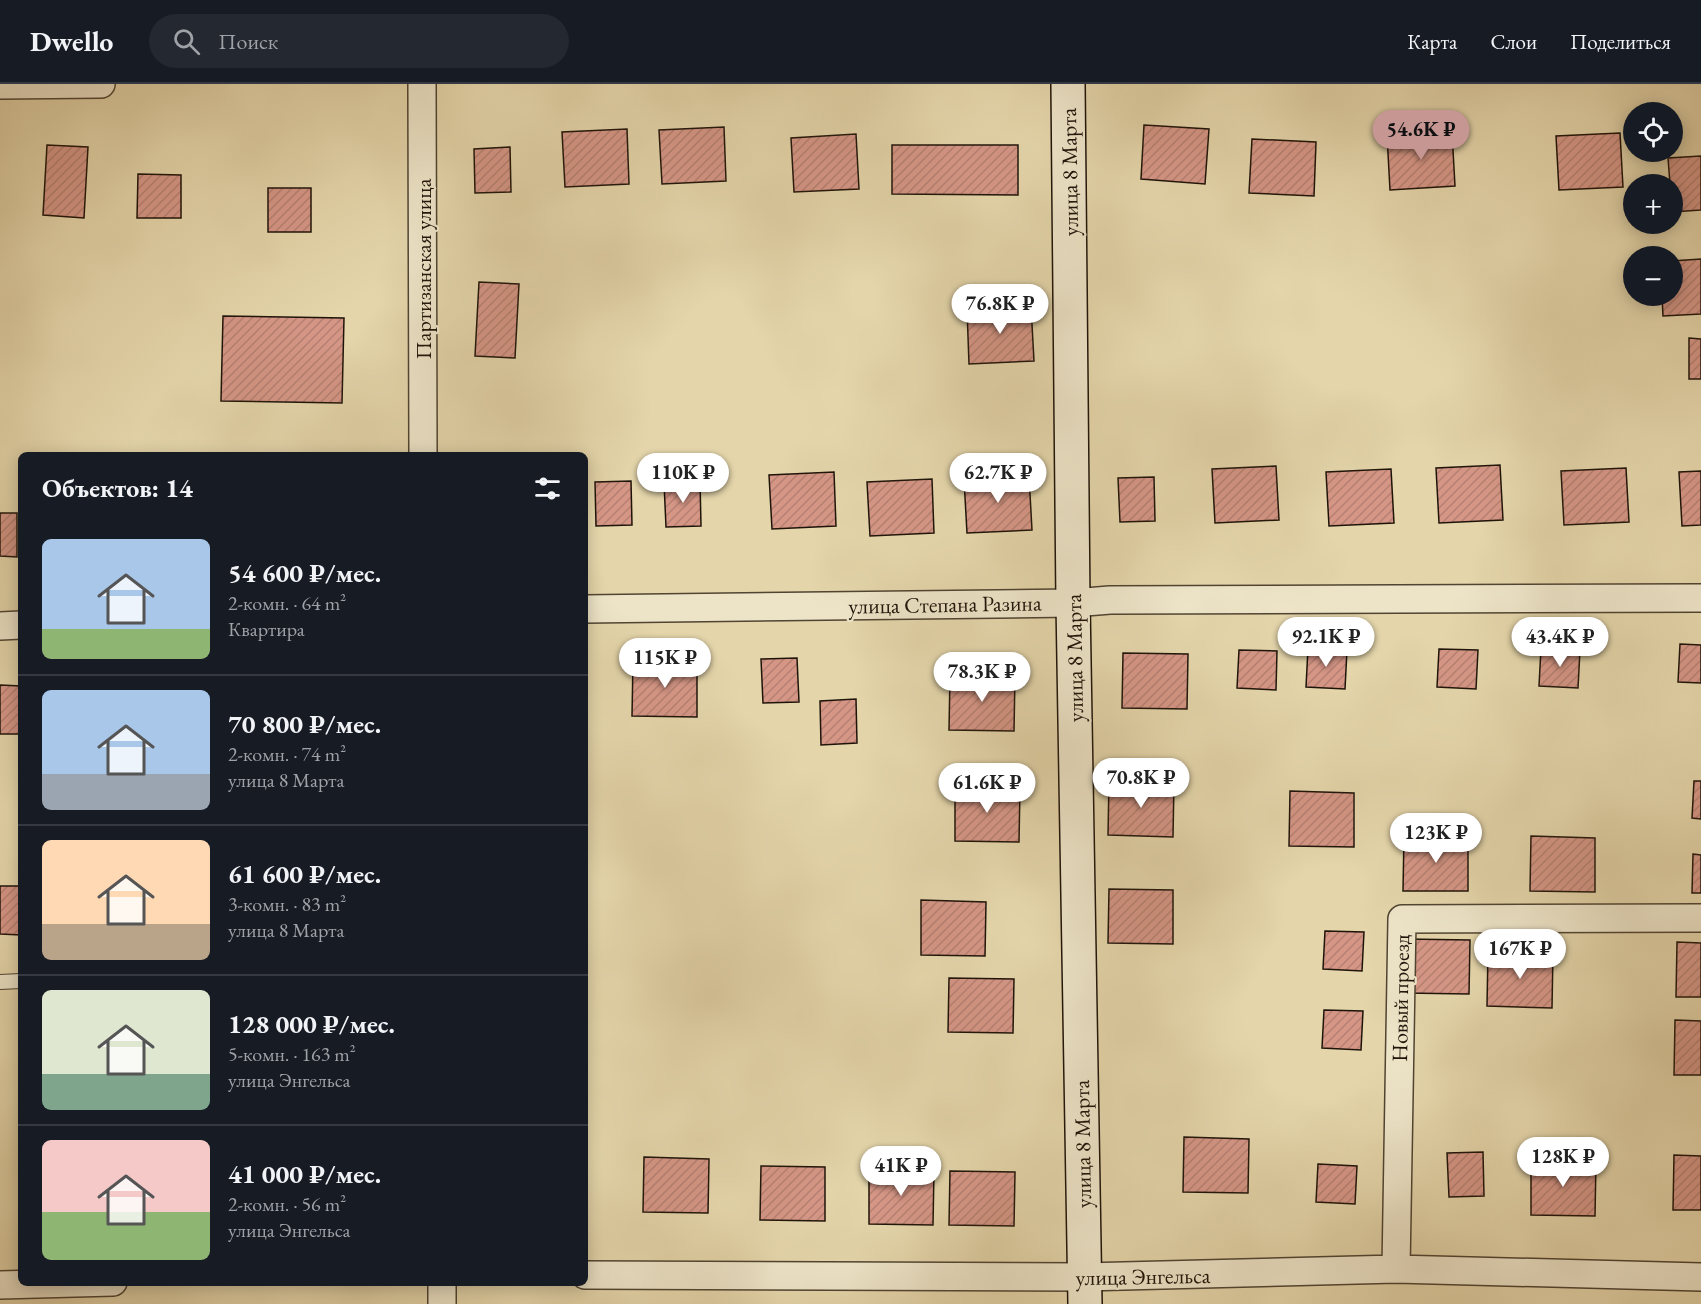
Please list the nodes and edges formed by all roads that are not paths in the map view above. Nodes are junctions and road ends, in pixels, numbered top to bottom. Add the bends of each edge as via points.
1 (101, 84) edge
2 (422, 84) edge
3 (1068, 84) edge
4 (0, 85) edge
5 (423, 452) edge
6 (1701, 598) edge
7 (1073, 603) junction
8 (588, 609) edge
9 (18, 625) edge
10 (0, 626) edge
11 (1701, 918) edge
12 (18, 981) edge
13 (0, 982) edge
14 (1396, 1269) junction
15 (588, 1275) edge
16 (1701, 1276) edge
17 (0, 1285) edge
18 (18, 1285) edge
19 (441, 1286) edge
20 (1085, 1291) edge
21 (442, 1304) edge

1 - 4 street
2 - 5 street, Партизанская улица
3 - 7 main road, улица 8 Марта
6 - 7 street, улица Степана Разина
7 - 8 street, улица Степана Разина
7 - 20 main road, улица 8 Марта
9 - 10 street
11 - 14 street, Новый проезд via 1402,919
12 - 13 lane
14 - 16 street, улица Энгельса
14 - 20 street, улица Энгельса
15 - 20 street, улица Энгельса
17 - 18 street
19 - 21 street

